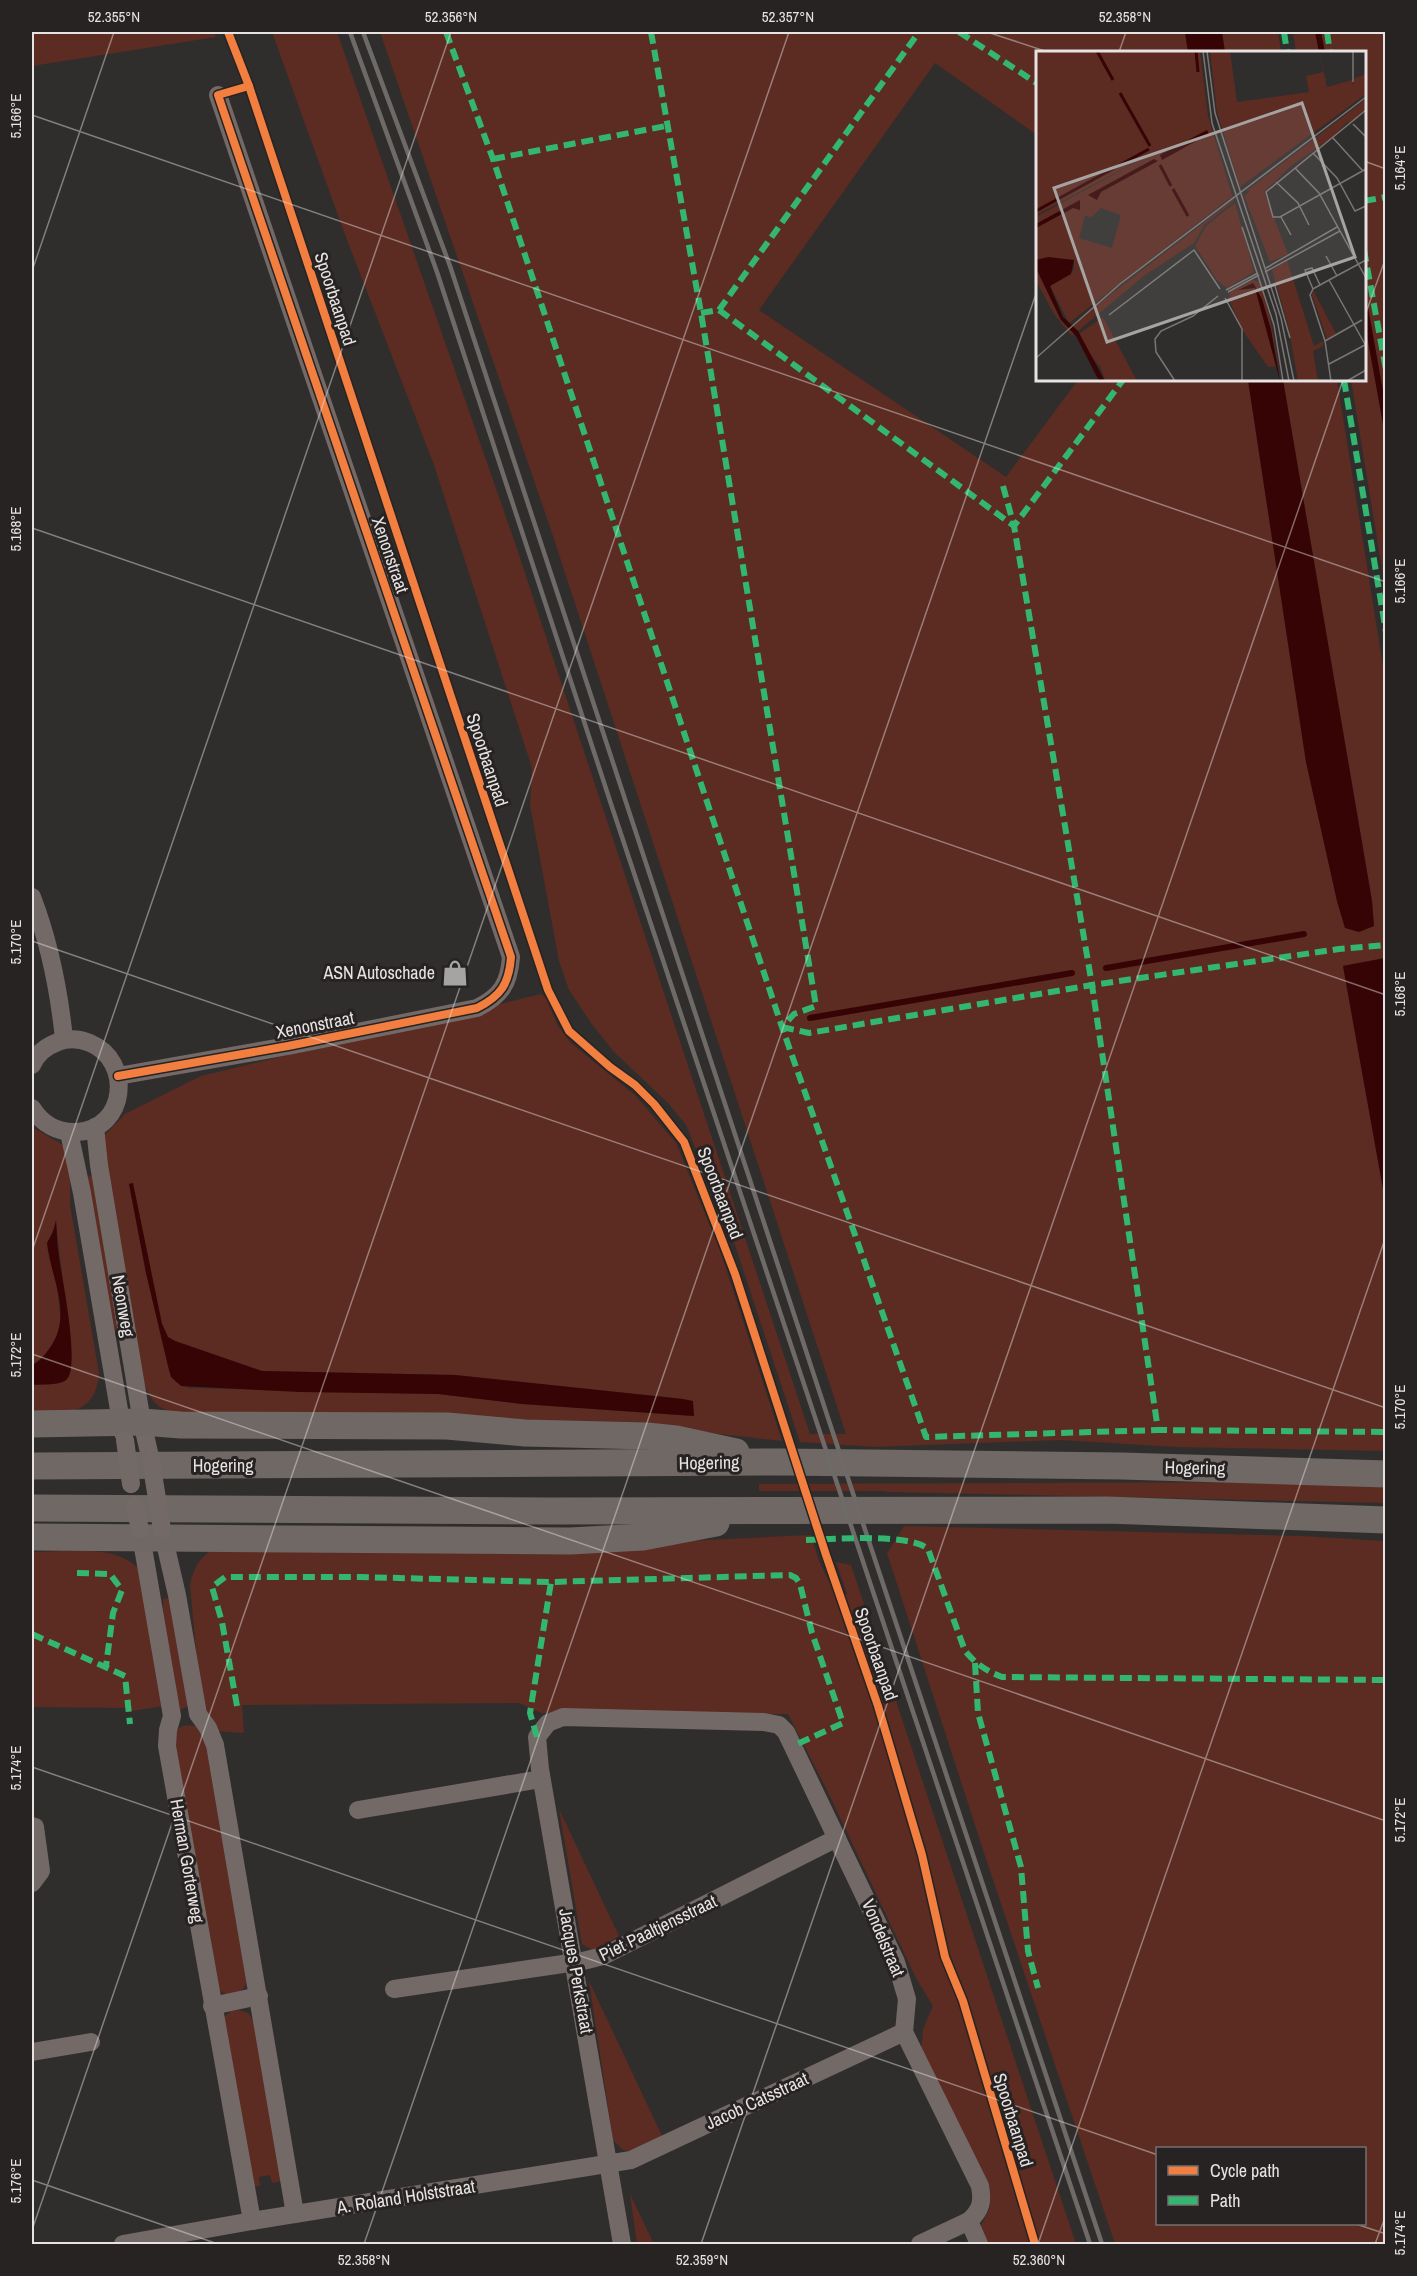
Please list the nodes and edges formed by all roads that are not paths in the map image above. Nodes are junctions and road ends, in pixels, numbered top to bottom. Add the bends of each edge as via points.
1 (218, 95) dead end
2 (32, 897) edge
3 (64, 1040) junction
4 (32, 1065) edge
5 (118, 1076) junction
6 (32, 1107) edge
7 (95, 1127) junction
8 (69, 1132) junction
9 (32, 1424) edge
10 (133, 1431) junction
11 (781, 1462) junction
12 (32, 1466) edge
13 (1386, 1474) edge
14 (131, 1484) joint
15 (154, 1485) joint
16 (32, 1508) edge
17 (779, 1511) junction
18 (1386, 1520) edge
19 (152, 1533) junction
20 (32, 1537) edge
21 (198, 1714) junction
22 (172, 1716) junction
23 (786, 1732) joint
24 (541, 1779) junction
25 (358, 1810) dead end
26 (32, 1826) edge
27 (837, 1838) junction
28 (32, 1882) edge
29 (574, 1962) junction
30 (394, 1989) dead end
31 (259, 1996) junction
32 (212, 2006) junction
33 (904, 2031) junction
34 (91, 2042) dead end
35 (32, 2052) edge
36 (608, 2163) junction
37 (295, 2214) junction
38 (252, 2221) junction
39 (969, 2221) junction
40 (123, 2244) edge
41 (622, 2244) edge
42 (920, 2244) edge
43 (979, 2244) edge

1 - 5 street, Xenonstraat via 511,957 502,988 477,1008
2 - 3 street via 50,949
3 - 4 street via 47,1046
3 - 5 street via 82,1040 99,1047 112,1059
5 - 7 street via 120,1088 112,1110
6 - 8 street via 42,1121
7 - 8 street
7 - 10 street, Neonweg
8 - 10 street, Neonweg
9 - 10 highway
10 - 11 highway via 447,1426 676,1439
10 - 14 street, Neonweg, bridge
10 - 15 street, Neonweg, bridge
11 - 12 highway, Hogering
11 - 13 highway, Hogering via 1134,1466
14 - 19 street, Herman Gorterweg, bridge
15 - 19 street, Herman Gorterweg, bridge
16 - 17 highway
17 - 18 highway via 1107,1510
17 - 19 highway via 643,1537 570,1541
19 - 20 highway
19 - 21 street, Herman Gorterweg via 177,1595
19 - 22 street, Herman Gorterweg
21 - 22 street
21 - 31 street, Herman Gorterweg via 215,1745
22 - 32 street, Herman Gorterweg via 167,1746
23 - 24 street, Jacques Perkstraat via 779,1725 764,1722 563,1717 548,1723 537,1737
23 - 27 street, Vondelstraat
24 - 25 street
24 - 29 street, Jacques Perkstraat
26 - 28 street via 41,1871
27 - 29 street, Piet Paaltjensstraat via 603,1956
27 - 33 street, Vondelstraat via 896,1962 907,1999
29 - 30 street, Piet Paaltjensstraat
29 - 36 street, Jacques Perkstraat
31 - 32 street
31 - 37 street, Herman Gorterweg
32 - 38 street, Herman Gorterweg
33 - 36 street, Jacob Catsstraat via 631,2160
33 - 39 street via 980,2186 983,2200 979,2212
34 - 35 street
36 - 37 street, A. Roland Holststraat
36 - 41 street
37 - 38 street, A. Roland Holststraat
38 - 40 street, A. Roland Holststraat
39 - 42 street
39 - 43 street

